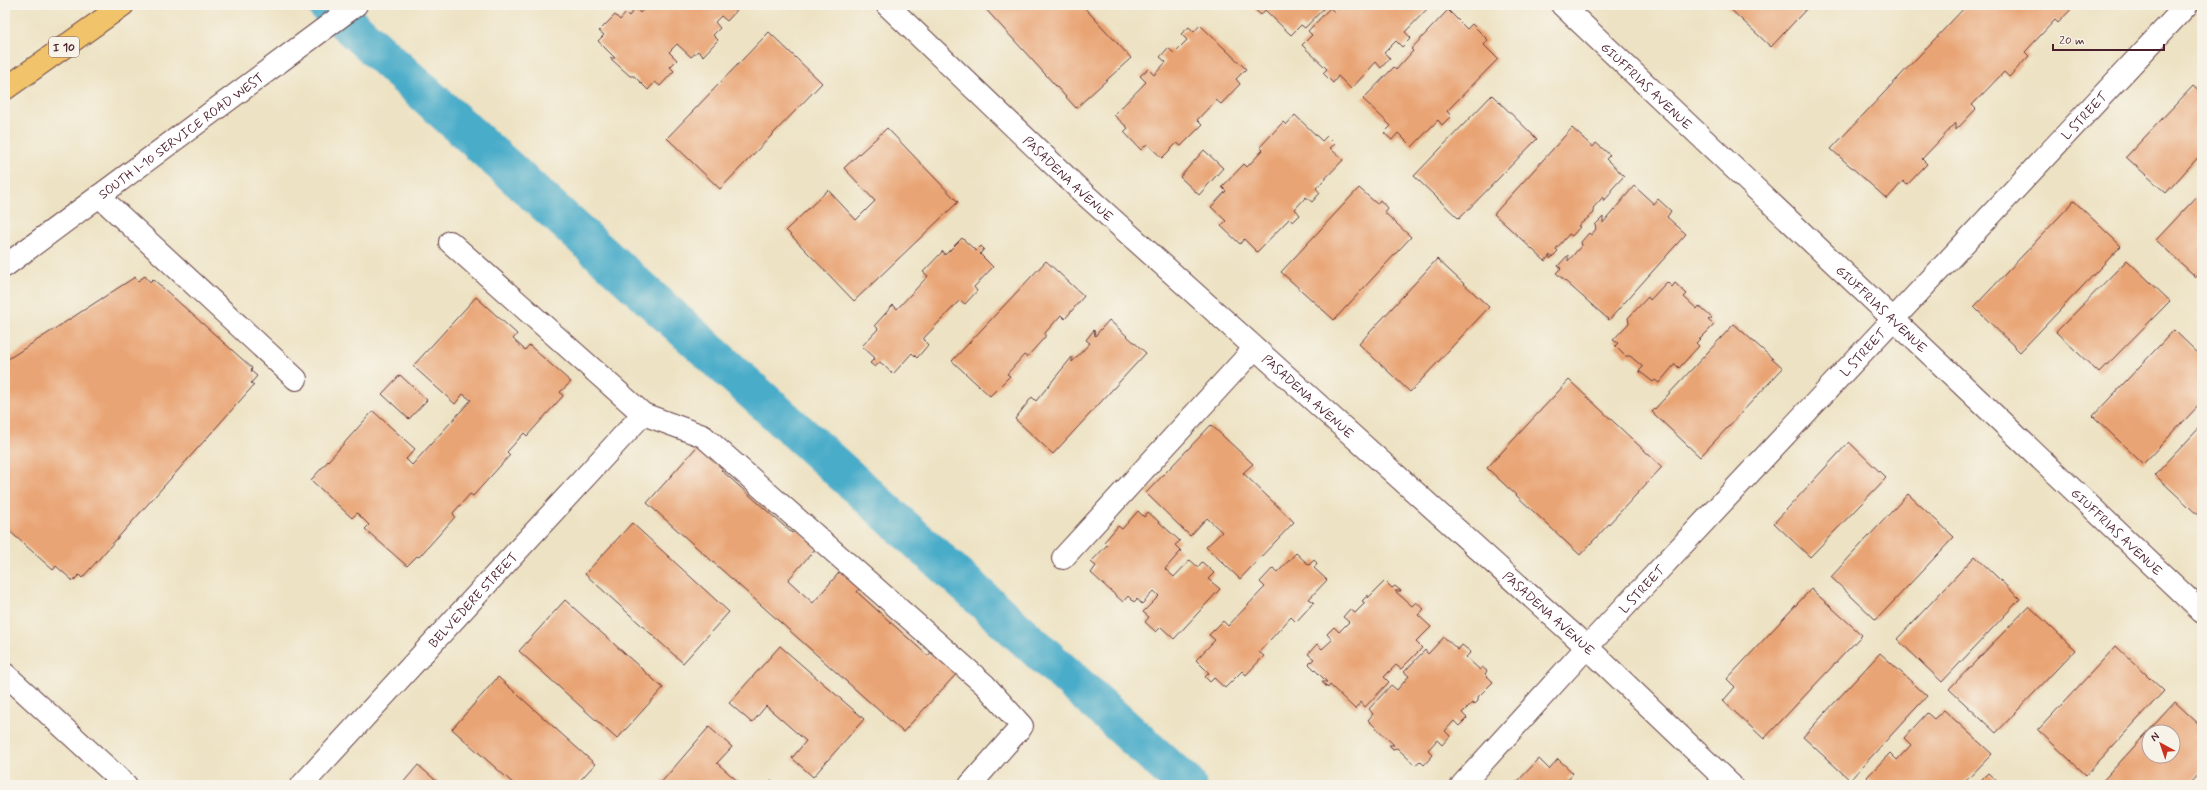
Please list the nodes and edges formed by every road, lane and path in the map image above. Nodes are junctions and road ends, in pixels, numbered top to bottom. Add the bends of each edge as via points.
1 (123, 5) edge
2 (356, 5) edge
3 (887, 5) edge
4 (1562, 5) edge
5 (2187, 5) edge
6 (5, 89) edge
7 (99, 196) junction
8 (450, 242) dead end
9 (5, 266) edge
10 (1894, 318) junction
11 (1255, 348) junction
12 (296, 379) dead end
13 (643, 414) junction
14 (1063, 558) dead end
15 (2202, 612) edge
16 (1587, 647) junction
17 (5, 674) edge
18 (126, 785) edge
19 (302, 785) edge
20 (970, 785) edge
21 (1462, 785) edge
22 (1731, 785) edge

1 - 6 highway, I 10
2 - 7 street, SOUTH I-10 SERVICE ROAD WEST
3 - 11 street, PASADENA AVENUE via 1081,191
4 - 10 street, GIUFFRIAS AVENUE
5 - 10 street, L STREET
7 - 9 street, SOUTH I-10 SERVICE ROAD WEST
7 - 12 street
8 - 13 street
10 - 15 street, GIUFFRIAS AVENUE
10 - 16 street, L STREET
11 - 14 street
11 - 16 street, PASADENA AVENUE
13 - 19 street, BELVEDERE STREET
13 - 20 street via 703,436 985,685 1022,726
16 - 21 street, L STREET
16 - 22 street, PASADENA AVENUE
17 - 18 street

